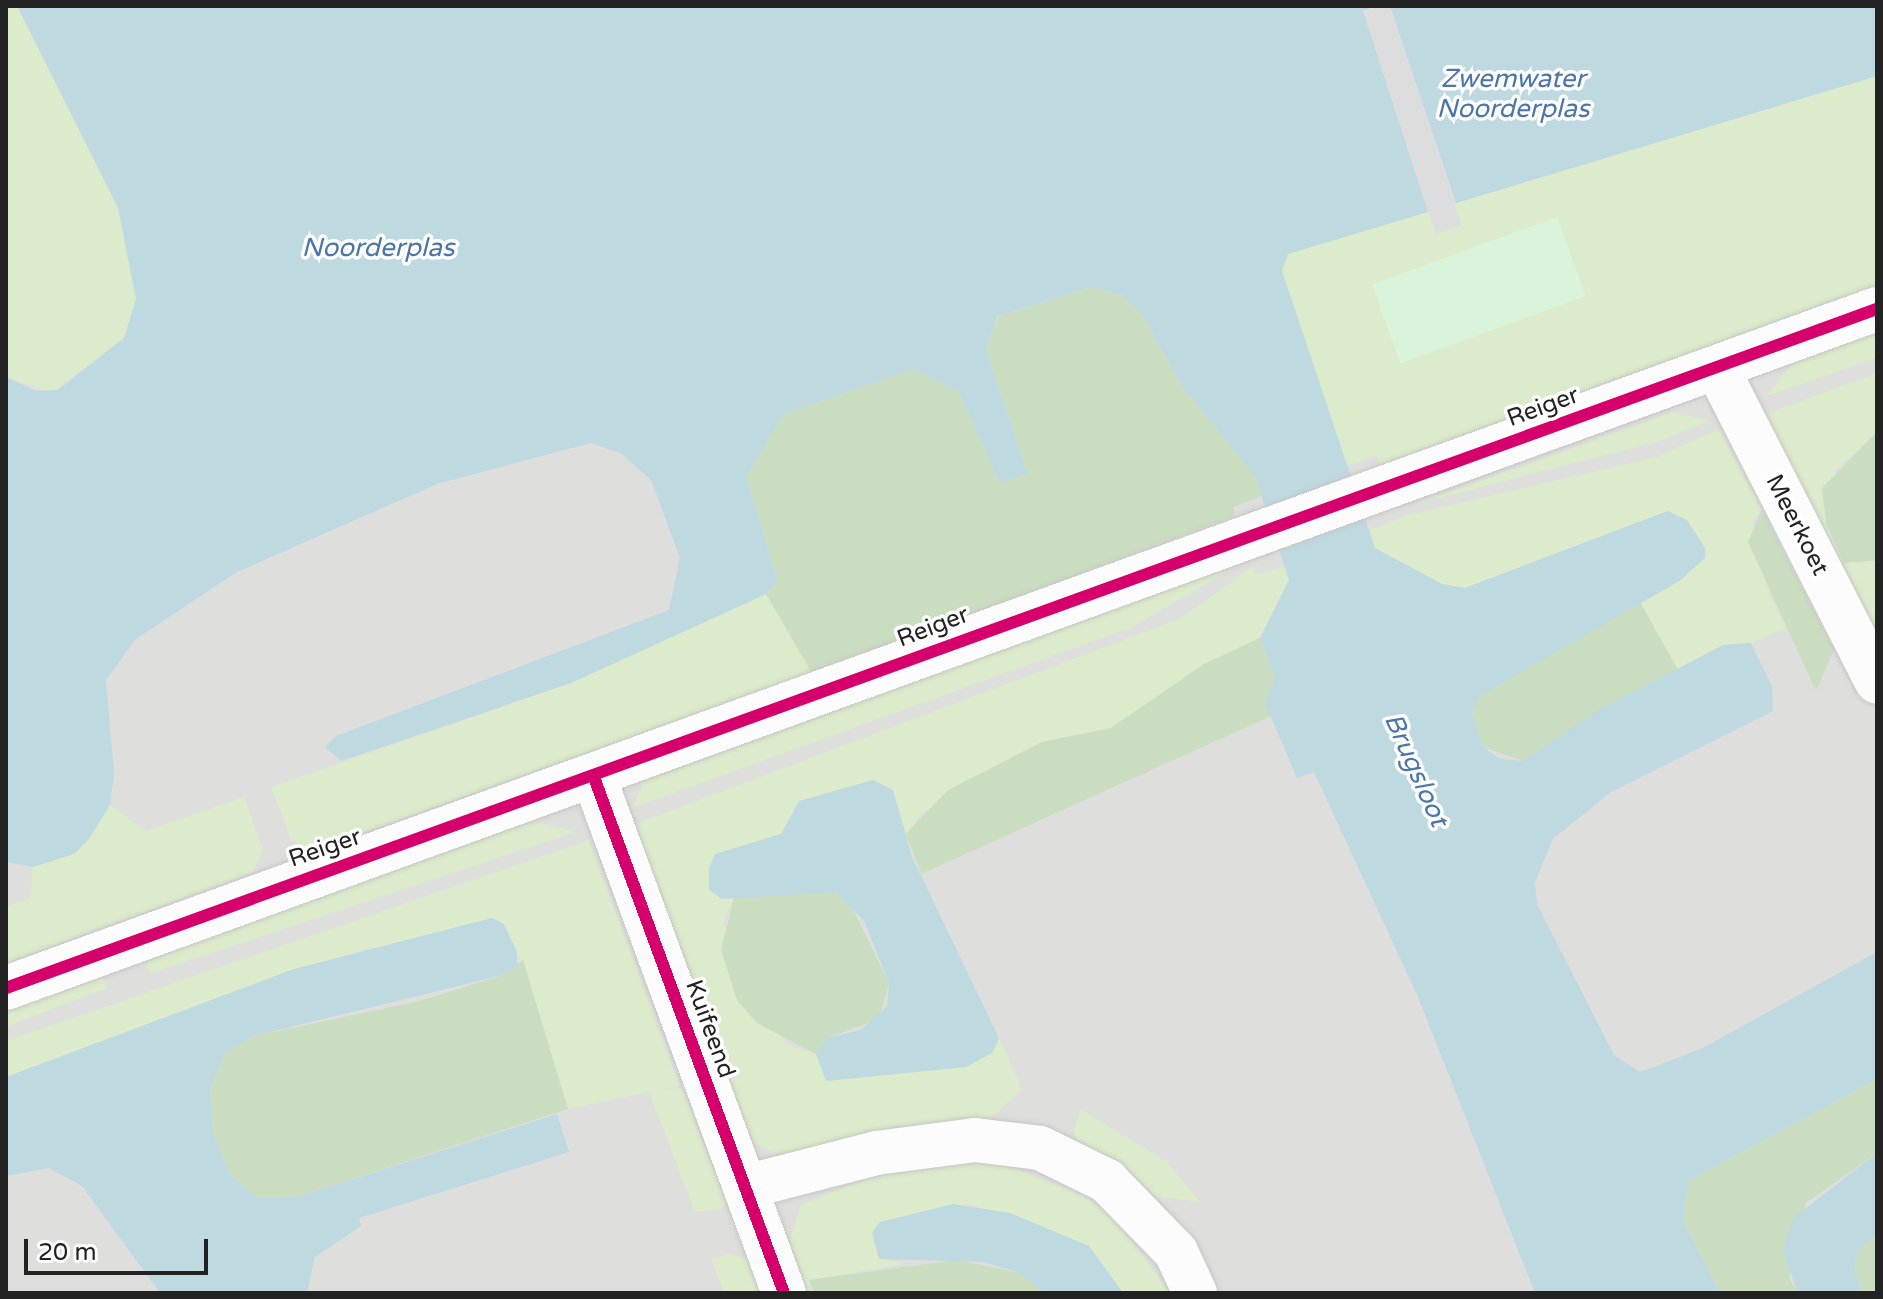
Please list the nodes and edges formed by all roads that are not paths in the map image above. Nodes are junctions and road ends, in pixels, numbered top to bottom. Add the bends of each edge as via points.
1 (1877, 309) edge
2 (1717, 368) junction
3 (1877, 682) edge
4 (595, 780) junction
5 (6, 988) edge
6 (745, 1187) junction
7 (784, 1293) edge
8 (1195, 1293) edge

1 - 2 street, Reiger
2 - 3 street, Meerkoet
2 - 4 street, Reiger via 1219,542
4 - 5 street, Reiger
4 - 6 street, Kuifeend
6 - 7 street, Kuifeend
6 - 8 street via 918,1147 975,1140 1040,1148 1107,1181 1176,1252

